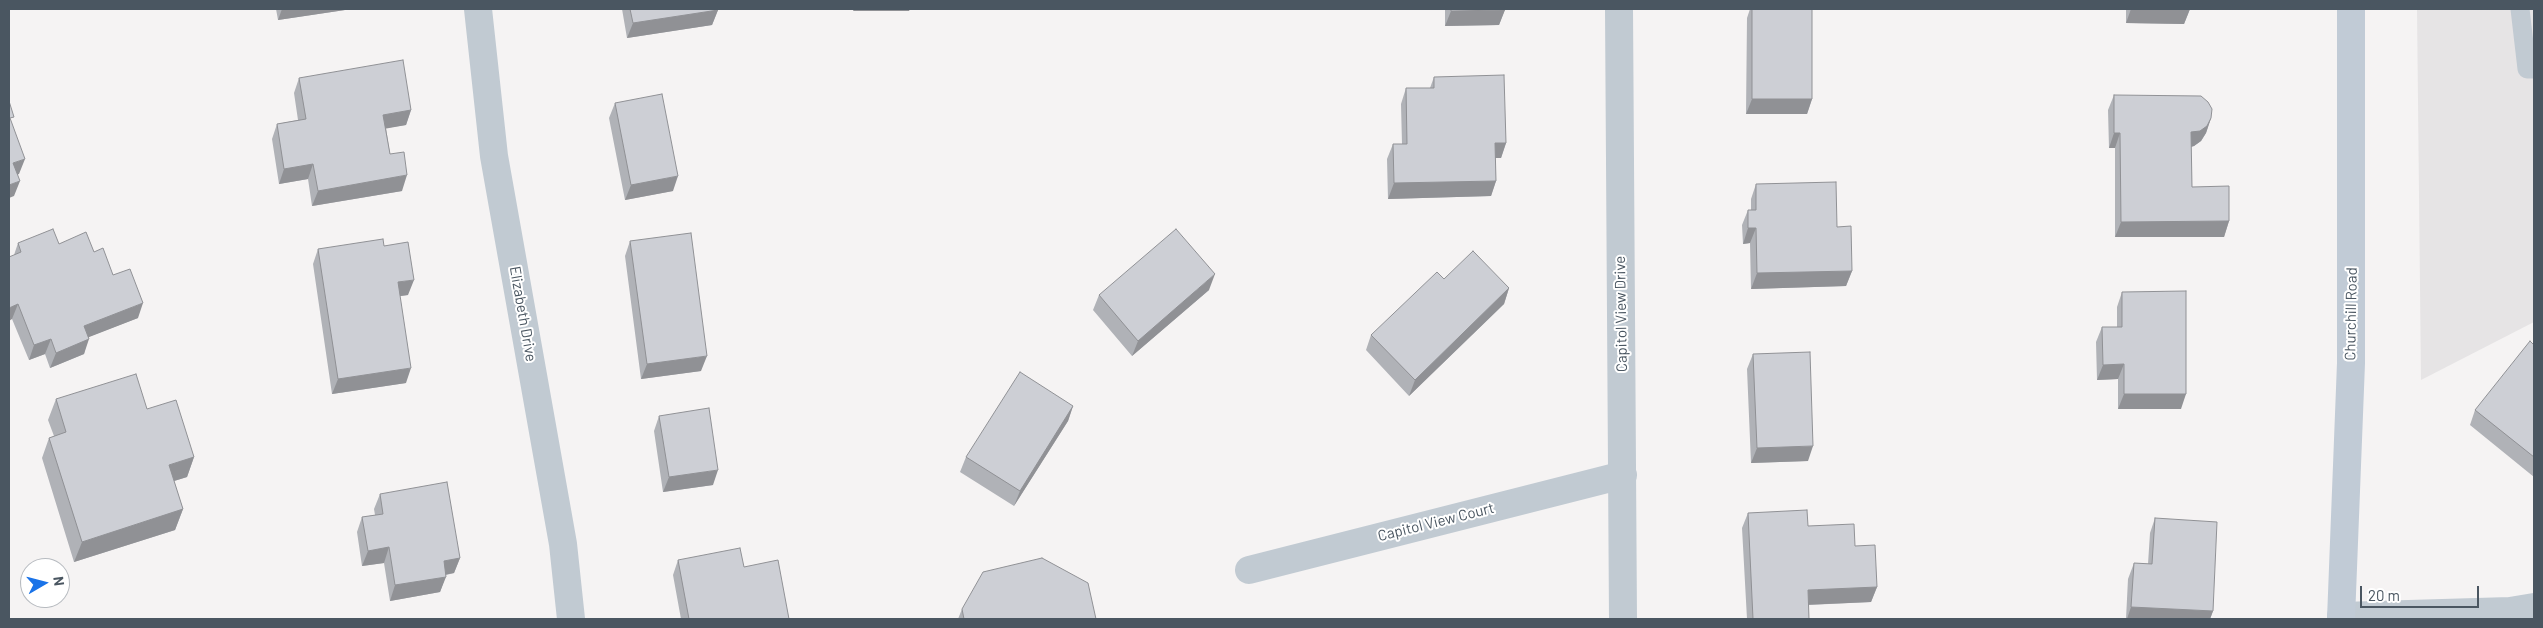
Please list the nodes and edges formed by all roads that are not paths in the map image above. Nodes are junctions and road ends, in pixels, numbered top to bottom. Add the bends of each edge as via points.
1 (478, 9) edge
2 (1619, 9) edge
3 (2351, 9) edge
4 (2520, 9) edge
5 (2534, 68) edge
6 (1623, 475) junction
7 (1249, 570) dead end
8 (2534, 607) edge
9 (2341, 618) edge
10 (571, 619) edge
11 (1623, 619) edge

1 - 10 street, Elizabeth Drive via 494,156 564,544
2 - 6 street, Capitol View Drive
3 - 9 street, Churchill Road via 2351,363
4 - 5 lane via 2527,69
6 - 7 street, Capitol View Court
6 - 11 street, Capitol View Drive
8 - 9 street via 2510,611

